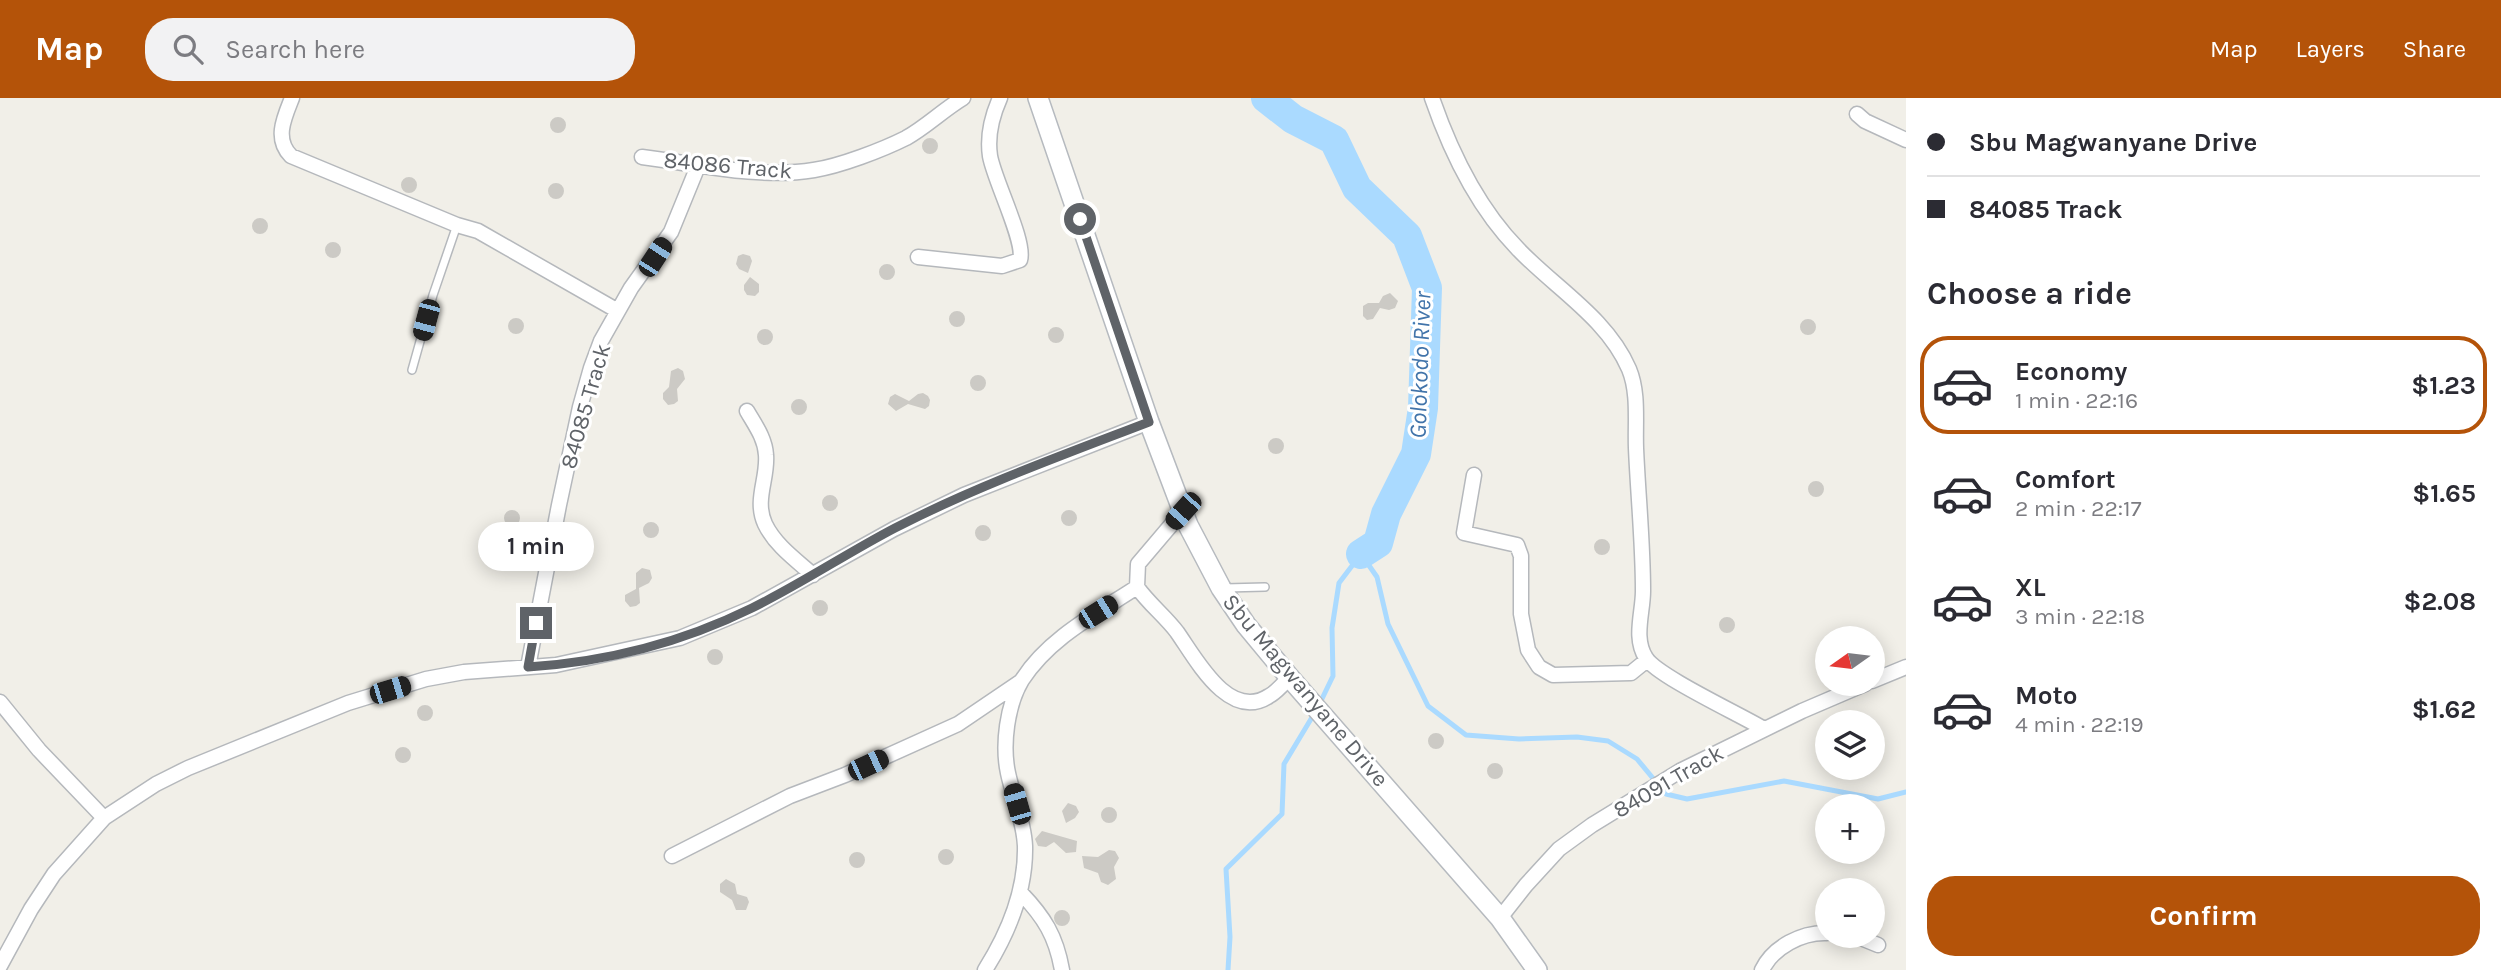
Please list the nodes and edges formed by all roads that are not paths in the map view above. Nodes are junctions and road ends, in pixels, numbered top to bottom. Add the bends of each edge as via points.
1 (292, 98) edge
2 (963, 98) edge
3 (1000, 98) edge
4 (1038, 98) edge
5 (1432, 98) edge
6 (1857, 114) dead end
7 (1906, 140) edge
8 (642, 157) dead end
9 (698, 166) junction
10 (457, 225) junction
11 (918, 257) dead end
12 (618, 311) junction
13 (412, 370) dead end
14 (747, 411) dead end
15 (1149, 422) junction
16 (1474, 475) dead end
17 (1183, 511) junction
18 (813, 575) junction
19 (1137, 587) junction
20 (1265, 587) dead end
21 (1221, 588) junction
22 (1647, 660) junction
23 (528, 667) junction
24 (1906, 667) edge
25 (1885, 676) edge
26 (1022, 681) junction
27 (1294, 682) junction
28 (1838, 696) edge
29 (0, 702) edge
30 (1765, 729) junction
31 (104, 818) junction
32 (672, 856) dead end
33 (1020, 893) junction
34 (1500, 918) junction
35 (1815, 933) edge
36 (0, 966) edge
37 (985, 970) edge
38 (1062, 970) edge
39 (1537, 970) edge
40 (1762, 970) edge

1 - 10 street via 281,143 291,156
2 - 9 street, 84086 Track via 897,142 815,170
3 - 11 street via 991,127 990,155 1021,247 1020,260 1002,267
4 - 15 main road, Sbu Magwanyane Drive
5 - 22 street via 1481,206 1519,251 1604,328 1630,371 1635,392 1643,569 1639,631
6 - 7 street
8 - 9 street, 84086 Track
9 - 12 street, 84085 Track via 671,232
10 - 12 street via 498,241
10 - 13 lane
12 - 23 street, 84085 Track via 601,341 580,407
14 - 18 street via 765,449 760,499 765,523 783,549
15 - 17 main road, Sbu Magwanyane Drive
15 - 18 street via 964,495 894,528
16 - 22 street via 1464,533 1517,545 1521,614 1528,650 1539,667 1553,675 1631,673
17 - 19 street via 1138,564
17 - 21 main road, Sbu Magwanyane Drive
18 - 23 street via 752,608 680,638 584,661
19 - 26 street via 1058,640
19 - 27 street via 1231,697 1254,702
20 - 21 lane
21 - 27 main road, Sbu Magwanyane Drive
22 - 30 street
23 - 31 street via 426,679 348,703 156,783
24 - 25 street
26 - 32 street via 958,724 790,796
26 - 33 street via 1009,720 1006,754 1025,843
27 - 34 main road, Sbu Magwanyane Drive
28 - 30 street, 84091 Track
29 - 31 street via 38,750
30 - 34 street, 84091 Track via 1592,825 1559,849
31 - 36 street via 54,874
33 - 37 street
33 - 38 street via 1041,914 1055,940
34 - 39 main road, Sbu Magwanyane Drive
35 - 40 street via 1775,952

